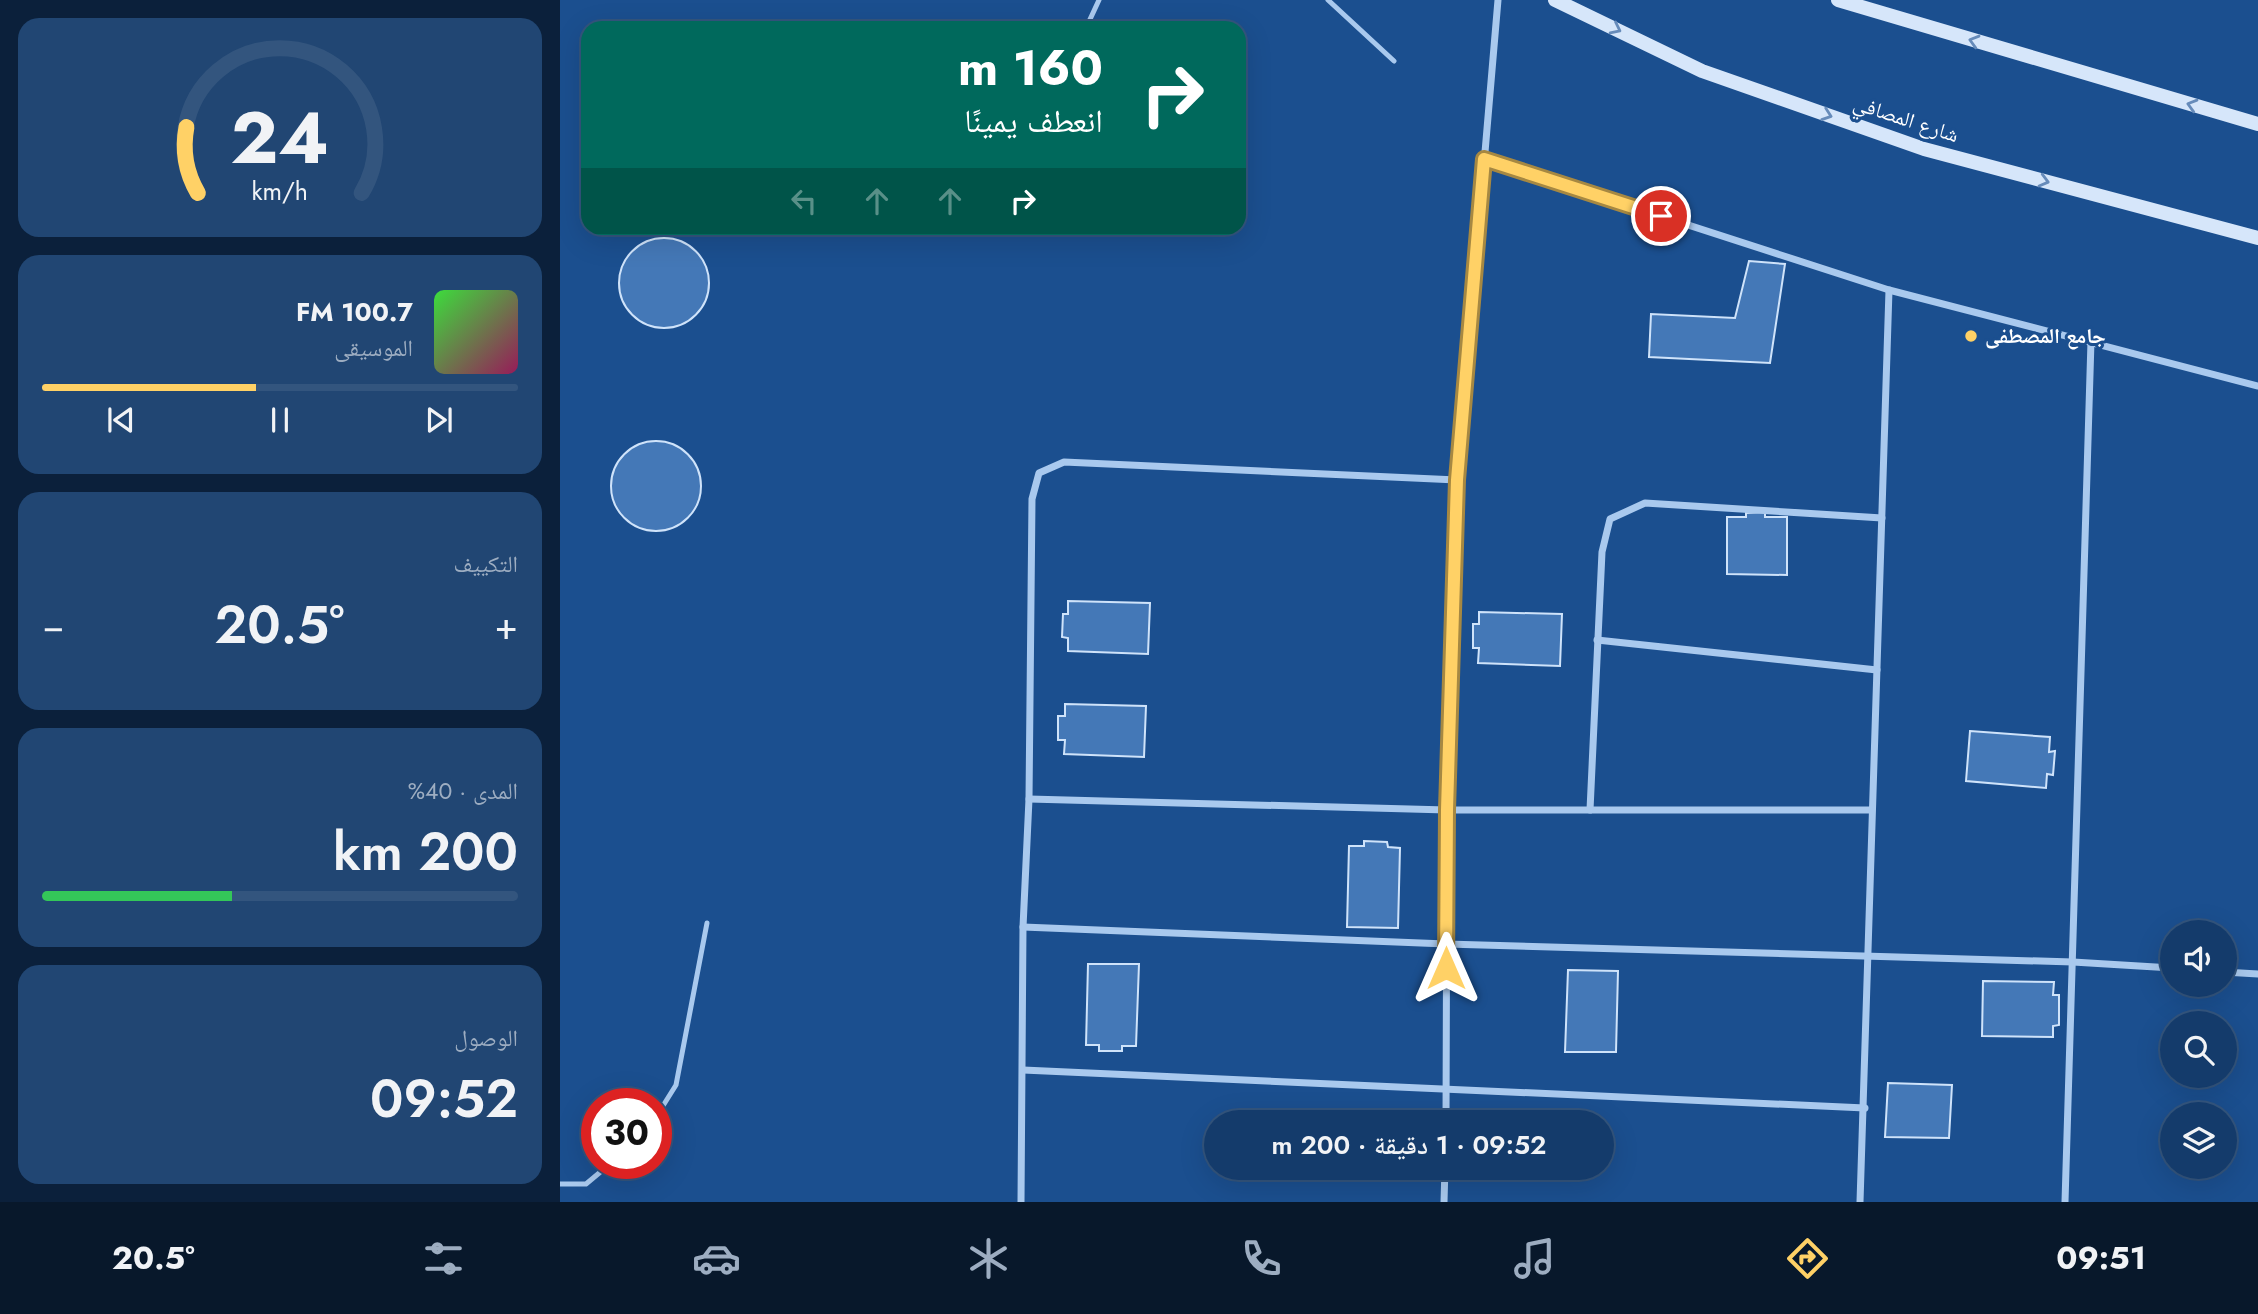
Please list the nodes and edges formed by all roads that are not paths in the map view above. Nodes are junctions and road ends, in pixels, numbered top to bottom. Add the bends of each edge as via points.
1 (1099, 0) edge
2 (1328, 0) edge
3 (1498, 0) edge
4 (1555, 0) edge
5 (1838, 0) edge
6 (1566, 3) edge
7 (1089, 21) edge
8 (1394, 61) dead end
9 (2258, 124) edge
10 (1484, 159) junction
11 (2258, 238) edge
12 (1889, 290) junction
13 (2091, 341) junction
14 (2258, 386) edge
15 (1457, 480) junction
16 (1882, 518) junction
17 (1597, 640) junction
18 (1877, 670) junction
19 (1030, 799) junction
20 (1447, 810) junction
21 (1590, 810) junction
22 (1871, 810) junction
23 (707, 923) dead end
24 (1023, 927) junction
25 (1446, 944) junction
26 (1868, 957) junction
27 (2073, 962) junction
28 (2160, 967) edge
29 (2237, 973) edge
30 (2258, 974) edge
31 (1023, 1070) junction
32 (1447, 1090) junction
33 (672, 1091) edge
34 (1865, 1108) junction
35 (1447, 1110) edge
36 (592, 1179) edge
37 (1445, 1180) edge
38 (560, 1184) edge
39 (1021, 1202) edge
40 (1444, 1202) edge
41 (1860, 1202) edge
42 (2065, 1202) edge

1 - 7 lane
2 - 8 lane
3 - 10 street
4 - 6 main road, شارع المصافي
9 -> 5 main road
6 -> 11 main road, شارع المصافي via 1702,71 1924,149
10 - 12 street
10 - 15 street
12 - 13 street
12 - 16 street
13 - 14 street
13 - 27 street
15 - 19 street via 1064,462 1039,473 1032,499
15 - 20 street
16 - 17 street via 1645,503 1609,519 1602,552
16 - 18 street
17 - 18 street
17 - 21 street
18 - 22 street
19 - 20 street
19 - 24 street
20 - 21 street
20 - 25 street
21 - 22 street
22 - 26 street
23 - 33 lane
24 - 25 street
24 - 31 street
25 - 26 street
25 - 32 street
26 - 27 street
26 - 34 street
27 - 28 street
27 - 42 street
29 - 30 street
31 - 32 street
31 - 39 street
32 - 34 street
32 - 35 street
34 - 41 street
36 - 38 lane via 586,1184
37 - 40 street

